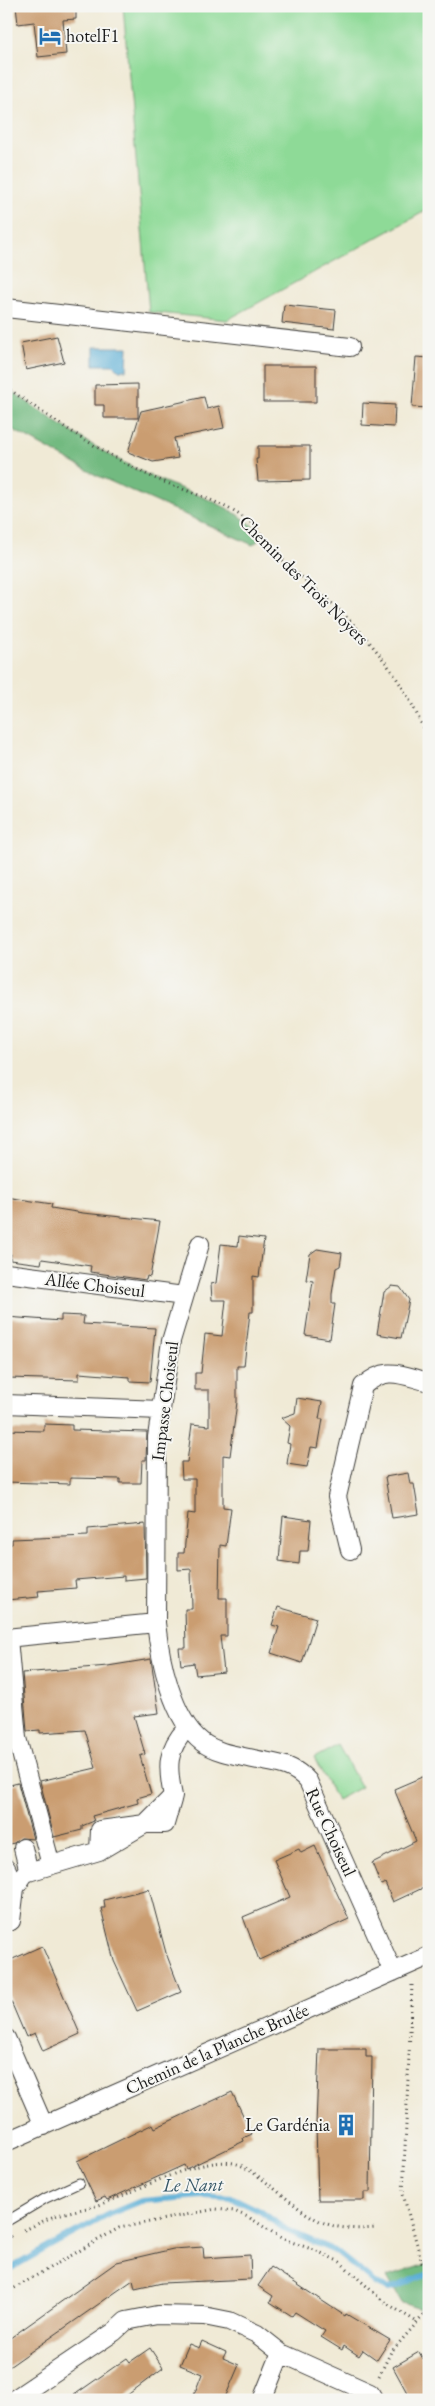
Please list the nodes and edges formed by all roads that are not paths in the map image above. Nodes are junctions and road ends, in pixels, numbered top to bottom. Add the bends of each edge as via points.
1 (6, 308) edge
2 (350, 347) dead end
3 (200, 1244) dead end
4 (6, 1273) edge
5 (184, 1296) junction
6 (429, 1382) edge
7 (6, 1404) edge
8 (161, 1410) junction
9 (350, 1550) dead end
10 (156, 1623) junction
11 (7, 1638) edge
12 (187, 1728) junction
13 (23, 1848) dead end
14 (51, 1865) junction
15 (6, 1867) edge
16 (27, 1872) junction
17 (15, 1888) junction
18 (6, 1917) edge
19 (429, 1956) edge
20 (393, 1972) junction
21 (6, 2038) edge
22 (44, 2126) junction
23 (6, 2142) edge
24 (79, 2183) dead end
25 (6, 2216) edge
26 (281, 2353) junction
27 (372, 2397) edge
28 (12, 2400) edge
29 (262, 2400) edge

1 - 2 street
3 - 5 street, Impasse Choiseul
4 - 5 street, Allée Choiseul
5 - 8 street, Impasse Choiseul via 171,1341
6 - 9 street via 382,1373 363,1386 337,1497
7 - 8 street
8 - 10 street, Impasse Choiseul via 157,1437
10 - 11 street
10 - 12 street, Rue Choiseul via 168,1680
11 - 14 street via 17,1738
12 - 14 street via 174,1742 181,1780 165,1824 147,1816 99,1851
12 - 20 street, Rue Choiseul via 204,1743 222,1752 283,1764 298,1770 308,1781
13 - 16 street
14 - 16 street
15 - 16 street
15 - 17 street
16 - 17 street
17 - 18 street via 11,1921
19 - 20 street, Chemin de la Planche Brulée
20 - 22 street, Chemin de la Planche Brulée
21 - 22 street
22 - 23 street, Chemin de la Planche Brulée
24 - 25 lane via 8,2220
26 - 27 street
26 - 28 street via 257,2334 229,2322 204,2316 157,2315 126,2321
26 - 29 street

